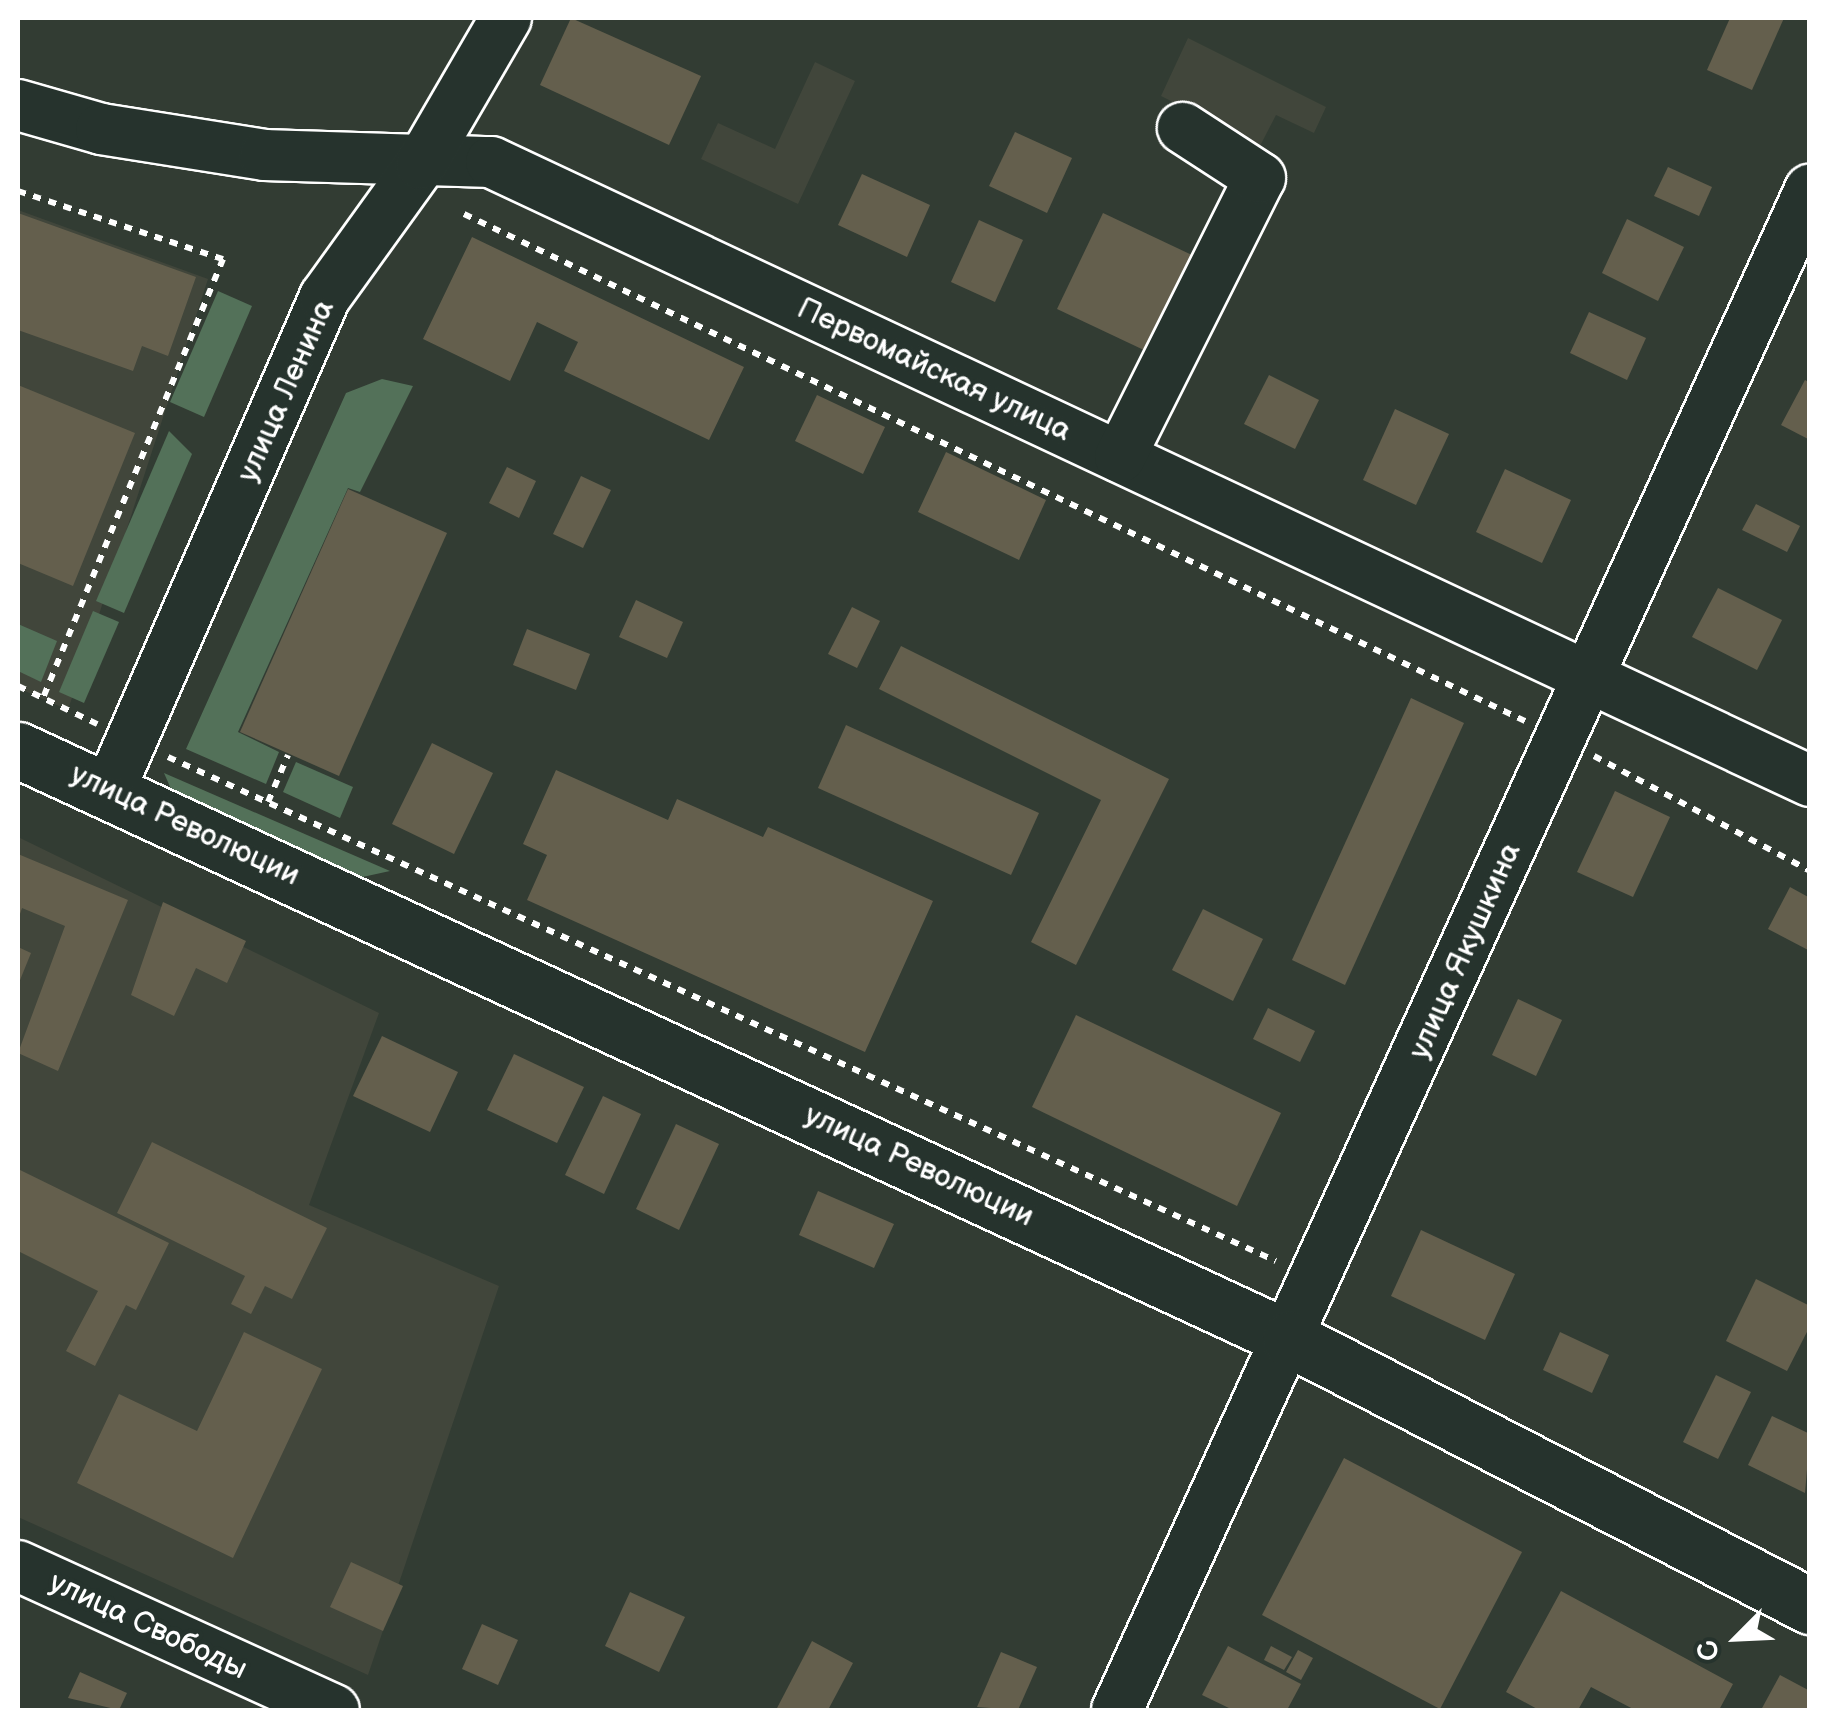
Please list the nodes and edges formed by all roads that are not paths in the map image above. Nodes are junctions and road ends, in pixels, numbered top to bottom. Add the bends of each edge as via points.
1 (506, 18) edge
2 (18, 105) edge
3 (1183, 128) dead end
4 (421, 164) junction
5 (1810, 190) edge
6 (1120, 457) junction
7 (1589, 674) junction
8 (18, 750) edge
9 (121, 765) junction
10 (1810, 782) edge
11 (1290, 1339) junction
12 (18, 1566) edge
13 (1810, 1606) edge
14 (334, 1710) edge
15 (1116, 1710) edge

1 - 4 street, улица Ленина
2 - 4 street, Первомайская улица via 101,129 265,156
3 - 6 street via 1260,178
4 - 6 street, Первомайская улица via 490,162
4 - 9 street, улица Ленина via 326,297
5 - 7 street, улица Якушкина
6 - 7 street, Первомайская улица
7 - 10 street, Первомайская улица
7 - 11 street, улица Якушкина
8 - 9 main road, улица Революции
9 - 11 main road, улица Революции
11 - 13 main road, улица Революции
11 - 15 street, улица Якушкина
12 - 14 street, улица Свободы

